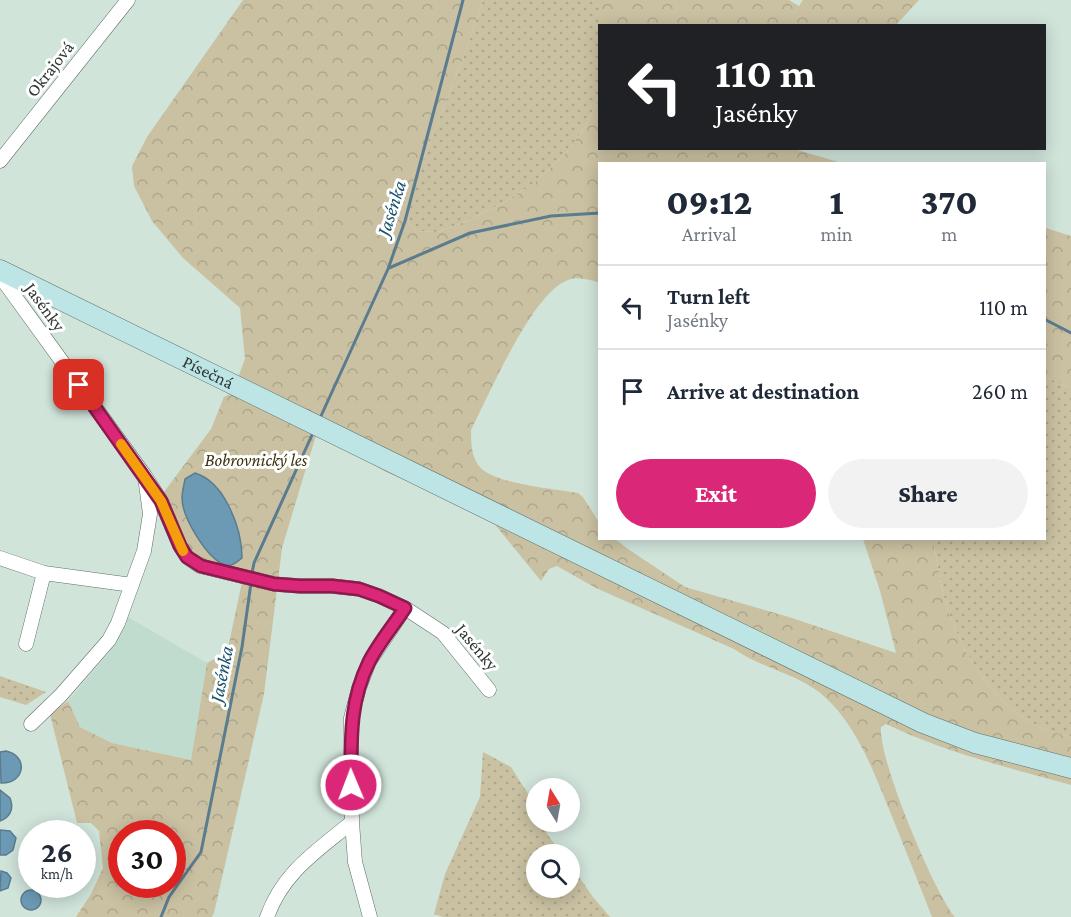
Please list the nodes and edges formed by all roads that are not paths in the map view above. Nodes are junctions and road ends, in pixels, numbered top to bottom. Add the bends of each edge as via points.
1 (128, 0) edge
2 (0, 161) edge
3 (0, 270) edge
4 (0, 276) edge
5 (145, 476) junction
6 (0, 558) edge
7 (44, 573) junction
8 (132, 585) junction
9 (405, 608) junction
10 (26, 644) dead end
11 (489, 690) dead end
12 (31, 724) dead end
13 (1071, 768) edge
14 (352, 822) junction
15 (267, 917) edge
16 (370, 917) edge

1 - 2 street, Okrajová
3 - 13 street, Písečná via 936,728 975,743
4 - 5 street, Jasénky
5 - 8 street, Jasénky via 150,514 144,551
5 - 9 street, Jasénky via 161,501 180,546 187,557 201,566 274,584 359,589
6 - 7 street
7 - 8 street
7 - 10 street
8 - 12 street, Jasénky via 109,640
9 - 11 street, Jasénky via 443,633
9 - 14 street via 369,662 353,706
14 - 15 street via 296,867
14 - 16 street via 355,862

